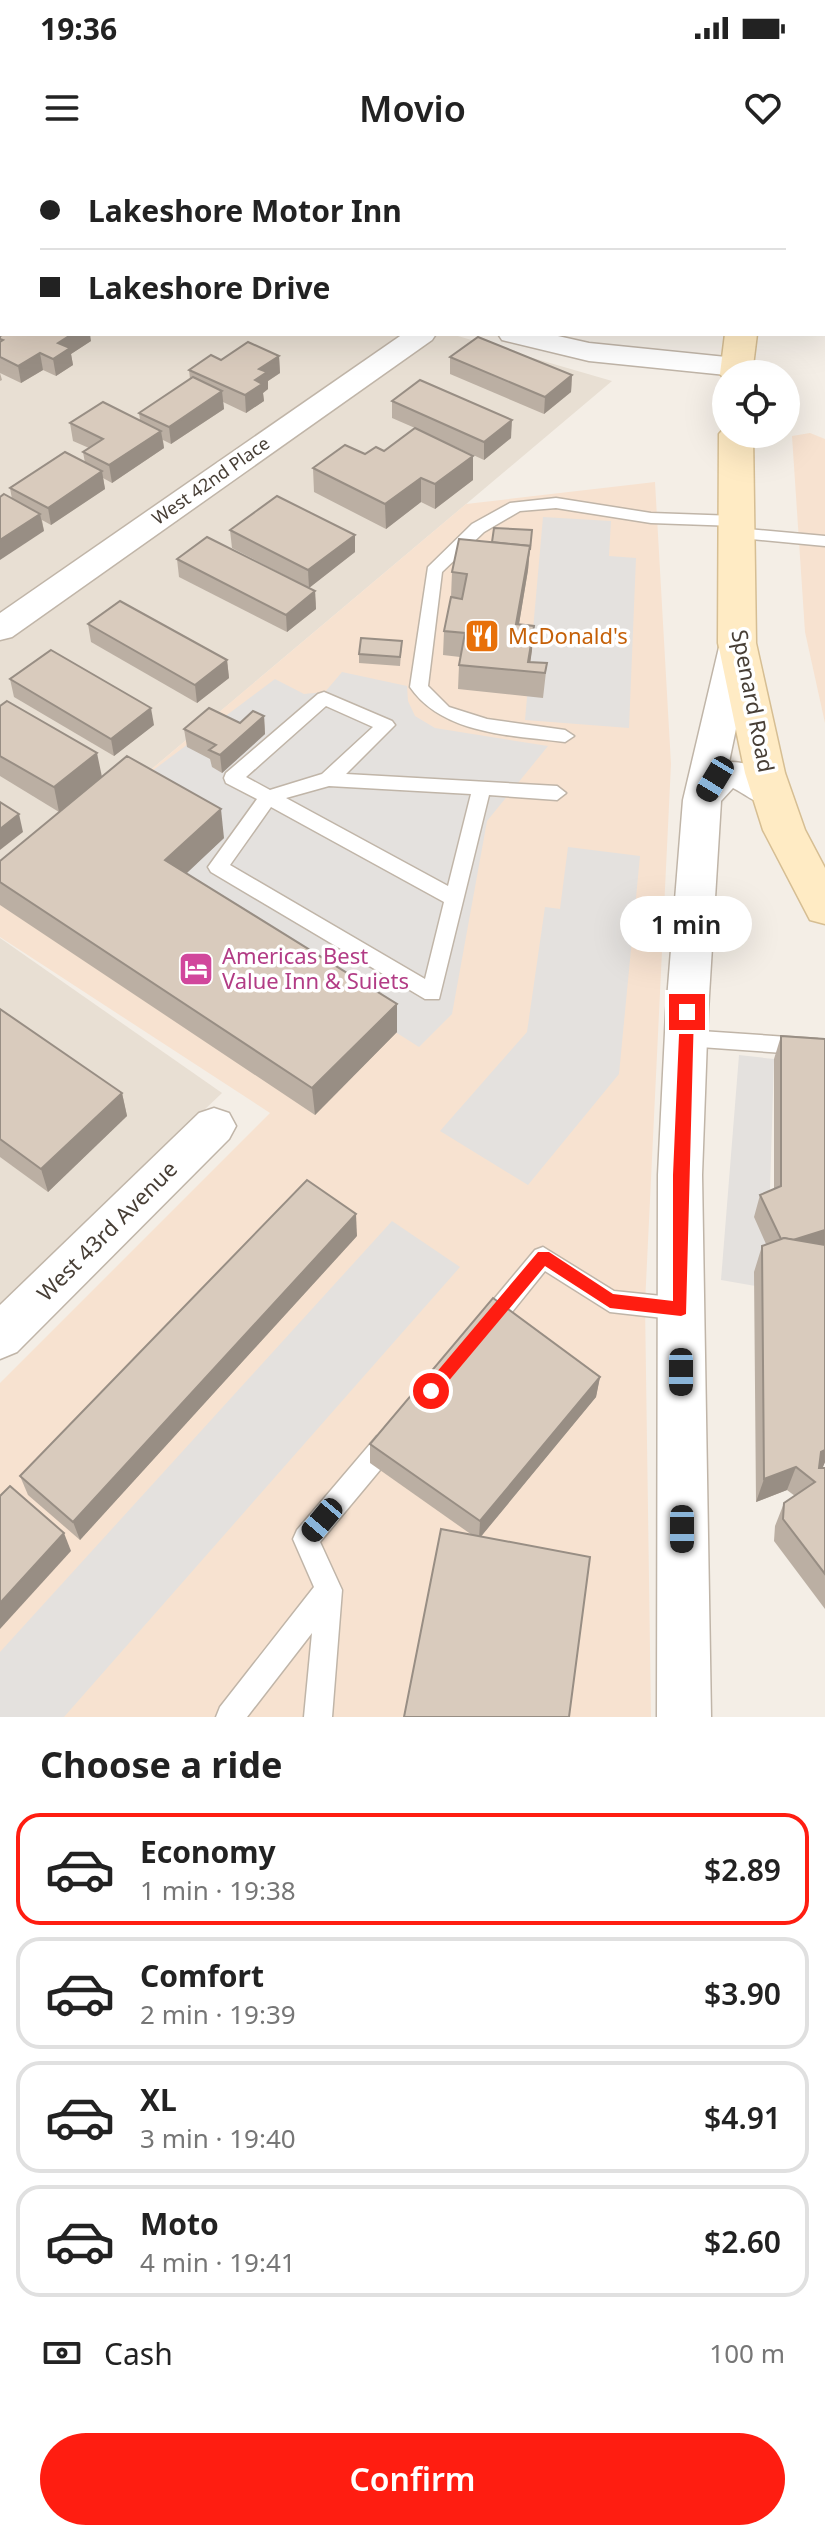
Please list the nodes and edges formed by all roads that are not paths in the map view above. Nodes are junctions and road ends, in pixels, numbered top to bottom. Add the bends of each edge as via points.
1 (419, 336) edge
2 (521, 336) edge
3 (741, 336) edge
4 (737, 360) edge
5 (712, 367) edge
6 (736, 448) edge
7 (736, 527) junction
8 (825, 541) edge
9 (0, 629) edge
10 (737, 643) junction
11 (565, 736) dead end
12 (329, 779) junction
13 (482, 788) junction
14 (557, 793) dead end
15 (773, 795) junction
16 (268, 797) junction
17 (702, 800) junction
18 (455, 899) junction
19 (825, 908) edge
20 (687, 1025) junction
21 (825, 1055) edge
22 (214, 1126) dead end
23 (681, 1309) junction
24 (0, 1337) edge
25 (471, 1343) edge
26 (401, 1427) edge
27 (329, 1590) junction
28 (230, 1717) edge
29 (318, 1717) edge
30 (684, 1717) edge

1 - 9 street, West 42nd Place
2 - 5 street via 589,352
3 - 4 main road
6 - 7 main road, Spenard Road
7 - 8 lane
7 - 10 main road, Spenard Road
7 - 11 lane via 556,503 516,506 478,528 434,571 419,687 443,711 486,725
10 - 15 main road, Spenard Road
10 - 17 street
12 - 13 lane
12 - 16 lane
12 - 16 lane via 386,725 324,698 233,778
13 - 14 lane
13 - 18 lane
15 - 17 street via 744,776 726,773 715,779
15 - 19 main road, Spenard Road via 784,830
16 - 18 lane
16 - 18 lane via 218,867 432,993
17 - 20 street
20 - 21 lane via 817,1047
20 - 23 street
22 - 24 street, West 43rd Avenue
23 - 25 lane via 610,1301 543,1257
23 - 30 street
26 - 27 lane via 306,1539
27 - 28 lane
27 - 29 lane

